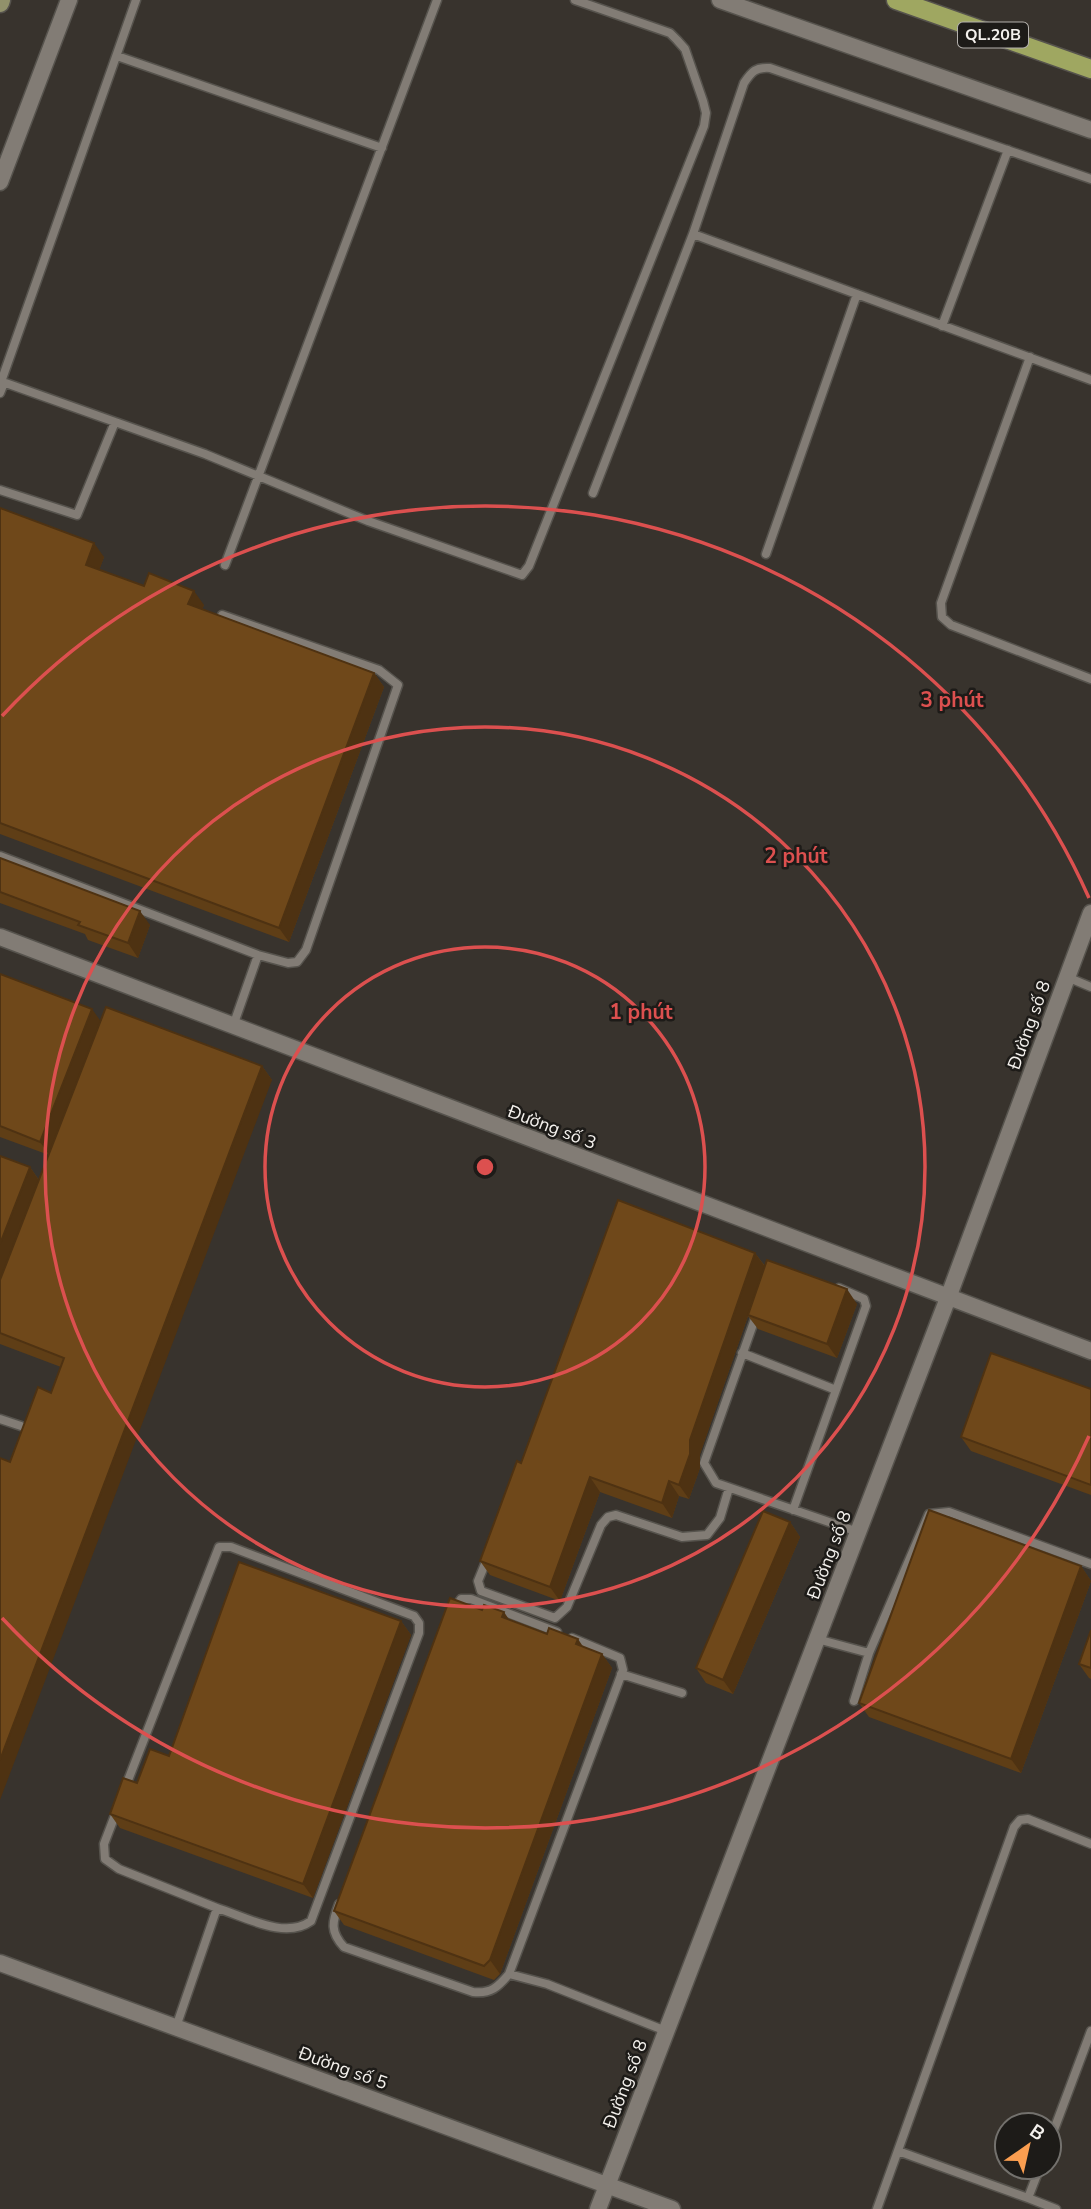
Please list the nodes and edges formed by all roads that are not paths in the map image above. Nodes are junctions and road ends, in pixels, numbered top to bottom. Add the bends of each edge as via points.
1 (69, 0) edge
2 (136, 0) edge
3 (437, 0) edge
4 (575, 0) edge
5 (720, 0) edge
6 (895, 0) edge
7 (117, 56) junction
8 (1091, 69) edge
9 (1091, 130) edge
10 (382, 148) junction
11 (1008, 150) junction
12 (1091, 180) edge
13 (0, 182) edge
14 (693, 234) junction
15 (858, 295) junction
16 (942, 326) junction
17 (1030, 357) junction
18 (1091, 380) edge
19 (2, 382) edge
20 (0, 393) edge
21 (115, 422) junction
22 (260, 476) junction
23 (0, 490) edge
24 (593, 493) dead end
25 (766, 554) dead end
26 (225, 565) dead end
27 (222, 615) edge
28 (1091, 678) edge
29 (0, 856) edge
30 (1091, 913) edge
31 (0, 937) edge
32 (258, 955) junction
33 (1067, 977) junction
34 (1091, 987) edge
35 (233, 1026) junction
36 (833, 1286) edge
37 (948, 1298) junction
38 (760, 1303) edge
39 (1091, 1351) edge
40 (742, 1353) junction
41 (836, 1390) junction
42 (0, 1419) edge
43 (20, 1426) edge
44 (729, 1488) junction
45 (793, 1510) junction
46 (858, 1532) junction
47 (488, 1555) edge
48 (1091, 1564) edge
49 (452, 1615) edge
50 (817, 1639) junction
51 (869, 1653) junction
52 (621, 1674) junction
53 (682, 1693) dead end
54 (854, 1702) dead end
55 (123, 1793) edge
56 (118, 1806) edge
57 (1091, 1844) edge
58 (341, 1898) edge
59 (218, 1908) junction
60 (0, 1963) edge
61 (509, 1974) junction
62 (176, 2027) junction
63 (666, 2031) junction
64 (1091, 2031) edge
65 (1061, 2111) edge
66 (898, 2151) junction
67 (1035, 2181) edge
68 (607, 2185) junction
69 (1028, 2198) junction
70 (598, 2209) edge
71 (672, 2209) edge
72 (877, 2209) edge
73 (1056, 2209) edge

1 - 13 street
2 - 7 lane
3 - 10 lane
4 - 22 lane via 670,33 685,49 706,113 527,570 522,575 394,530
5 - 9 street
6 - 8 main road, QL.20B
7 - 10 lane
7 - 19 lane
10 - 22 lane
11 - 12 lane
11 - 14 lane via 760,67 744,83
11 - 16 lane
14 - 15 lane
14 - 24 lane
15 - 16 lane
15 - 25 lane
16 - 17 lane
17 - 18 lane
17 - 28 lane via 941,604 942,617 951,625
19 - 20 lane
19 - 21 lane
21 - 22 lane
21 - 23 lane via 77,515
22 - 26 lane
27 - 32 lane via 379,670 398,685 306,950 297,962 288,963
29 - 32 lane
30 - 33 street, Đường số 8
31 - 35 street, Đường số 3
32 - 35 lane
33 - 34 lane
33 - 37 street, Đường số 8
35 - 37 street, Đường số 3
36 - 41 lane via 857,1294 866,1306
37 - 39 street, Đường số 3
37 - 46 street, Đường số 8
38 - 40 lane
40 - 41 lane
40 - 44 lane via 704,1462 716,1483
41 - 45 lane
42 - 43 lane
44 - 45 lane
44 - 47 lane via 720,1518 706,1535 682,1537 616,1515 608,1517 567,1608 555,1618 481,1591 478,1581
45 - 46 lane
46 - 50 street, Đường số 8
48 - 51 lane via 949,1512 929,1514
49 - 52 lane via 457,1603 471,1599 613,1654 620,1658
50 - 51 lane
50 - 63 street, Đường số 8
51 - 54 lane
52 - 53 lane
52 - 61 lane
55 - 59 lane via 219,1547 231,1546 414,1616 419,1633 311,1921 300,1929 285,1930
56 - 59 lane via 104,1844 105,1860
57 - 66 lane via 1028,1819 1014,1827
58 - 61 lane via 331,1923 335,1938 344,1947 484,1994
59 - 62 lane
60 - 62 street, Đường số 5
61 - 63 lane via 547,1984
62 - 68 street, Đường số 5
63 - 68 street, Đường số 8
64 - 65 lane
66 - 69 lane
66 - 72 lane
67 - 69 lane
68 - 70 street, Đường số 8
68 - 71 street, Đường số 5
69 - 73 lane

